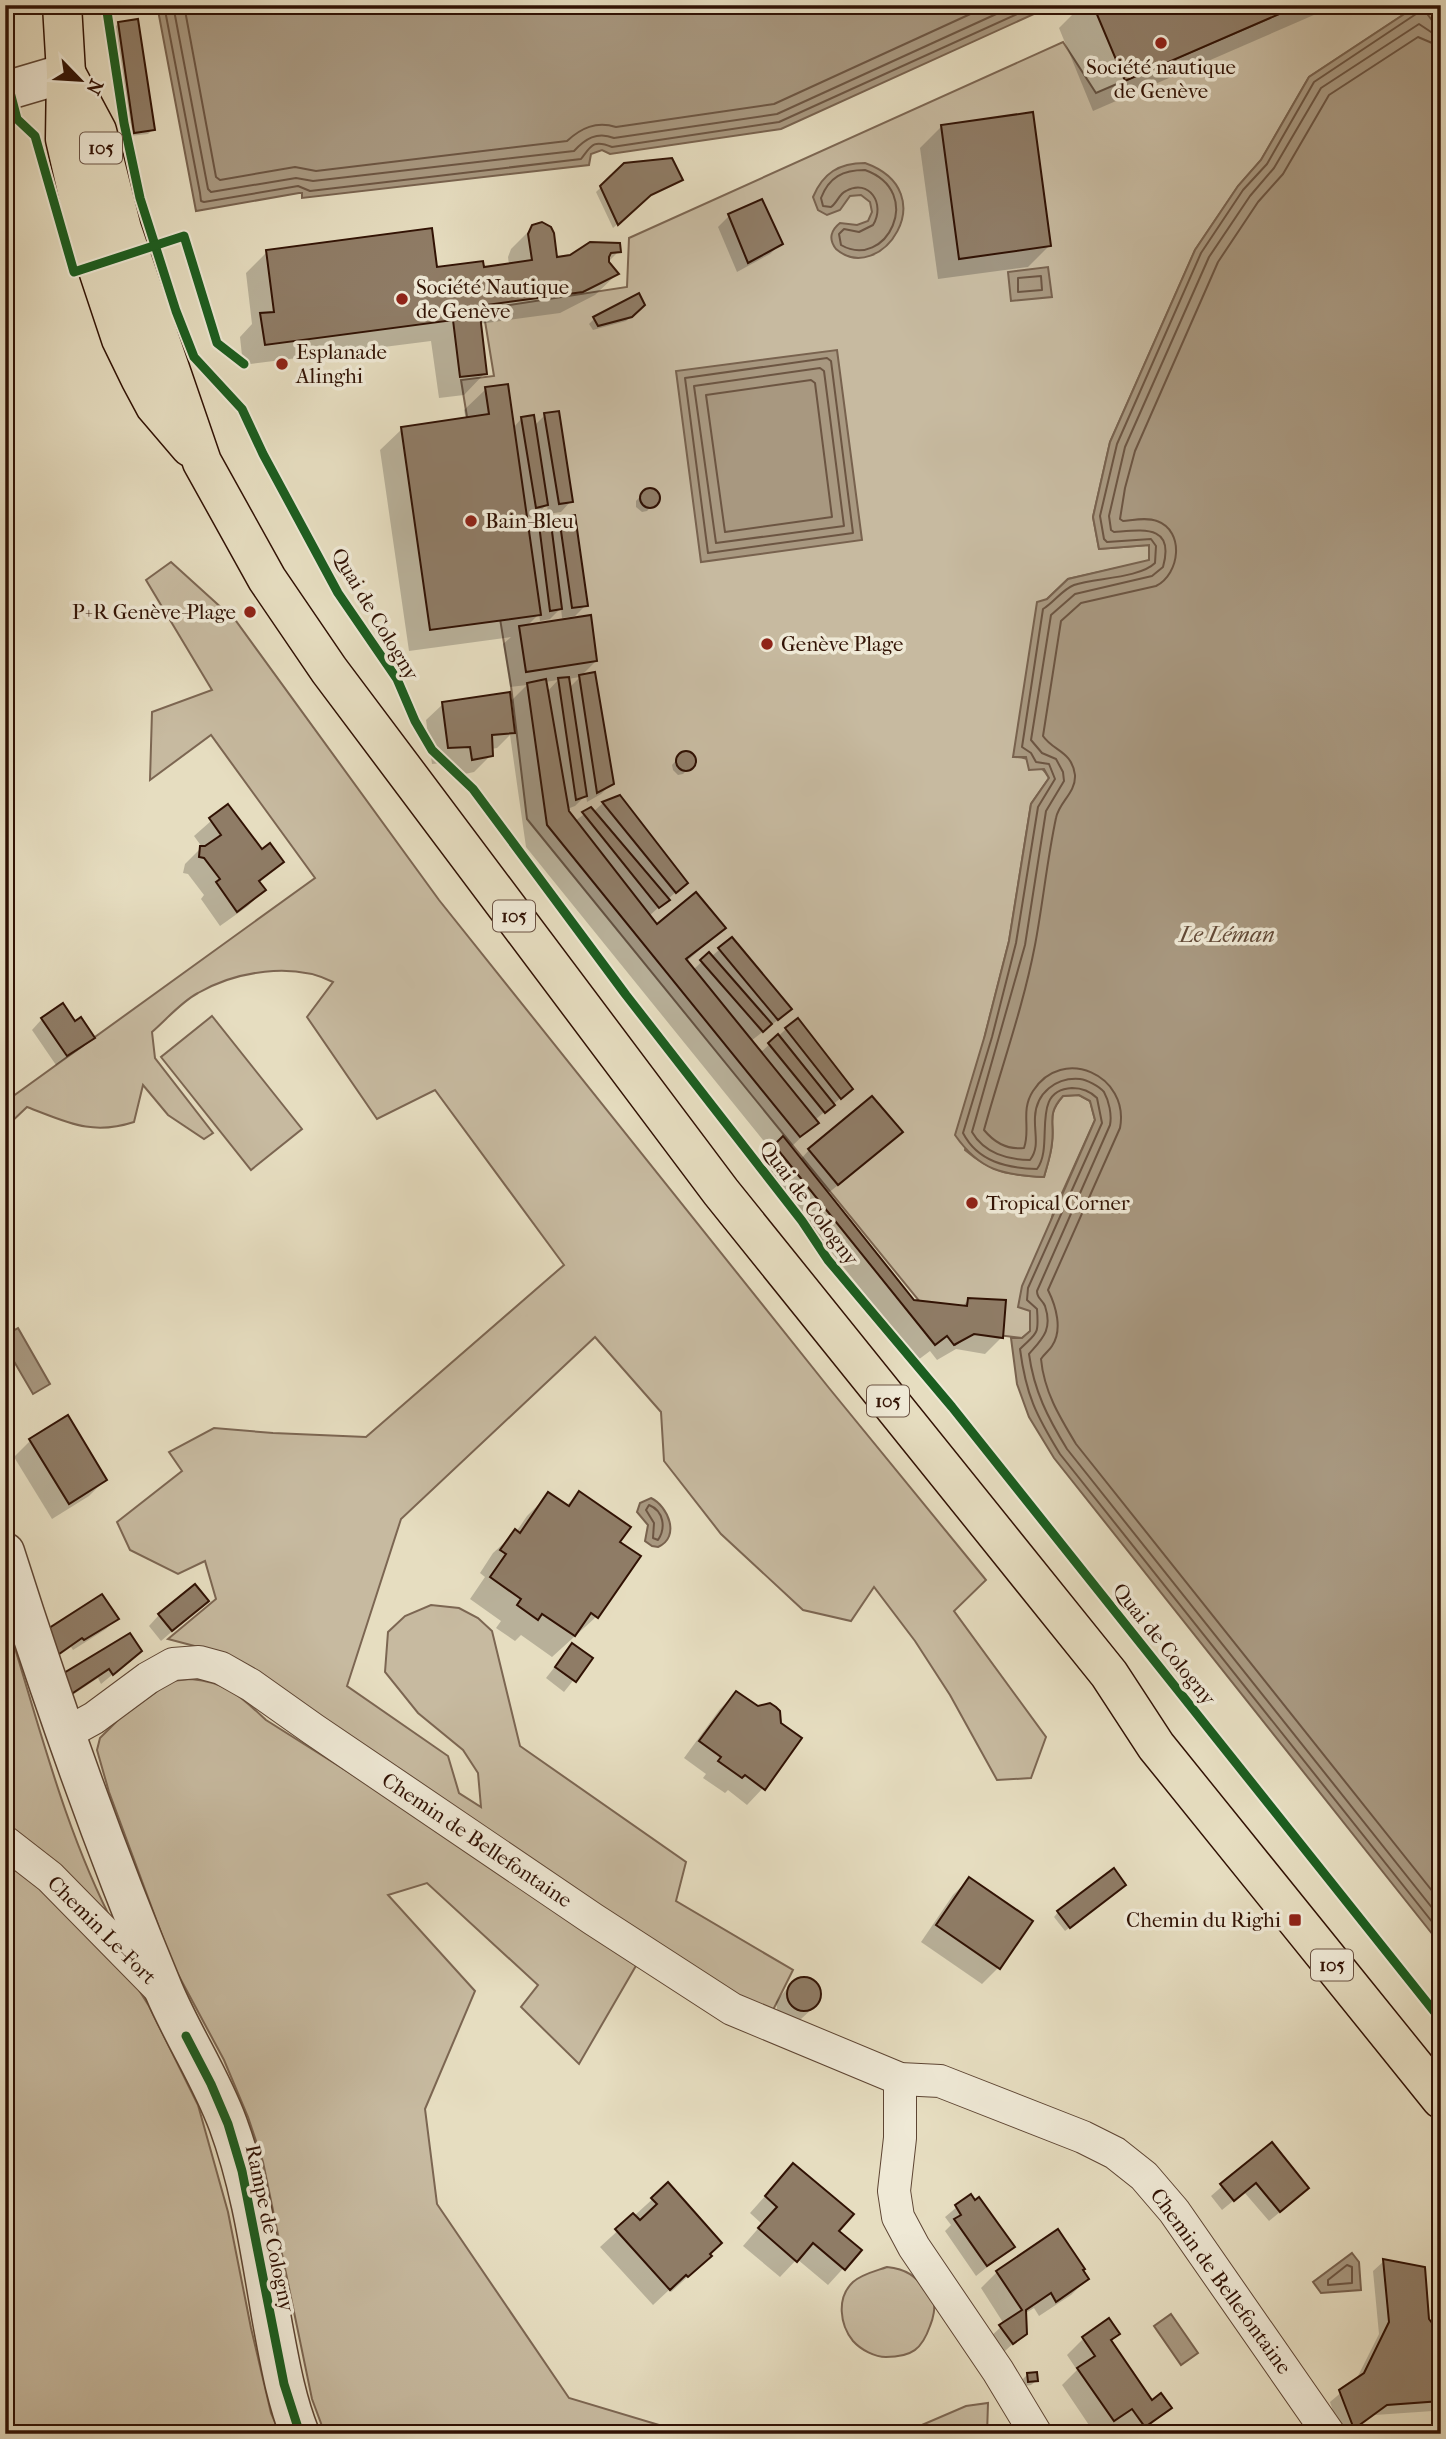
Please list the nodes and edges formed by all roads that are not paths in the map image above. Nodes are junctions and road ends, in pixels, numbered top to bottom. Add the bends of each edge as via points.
1 (62, 5) edge
2 (66, 73) junction
3 (5, 91) edge
4 (5, 1552) edge
5 (65, 1734) junction
6 (1231, 1819) junction
7 (5, 1842) edge
8 (165, 1993) junction
9 (1441, 2061) edge
10 (900, 2078) junction
11 (1441, 2099) edge
12 (1008, 2389) junction
13 (300, 2434) edge
14 (1009, 2434) edge
15 (1036, 2434) edge
16 (1329, 2434) edge

1 - 2 main road, 105
2 - 3 street
2 - 6 main road, 105 via 97,131 122,229 202,462 280,599 721,1192 1109,1674 1156,1746
4 - 5 street, Rampe de Cologny
5 - 8 street, Rampe de Cologny
5 - 10 street, Chemin de Bellefontaine via 173,1664 199,1662 221,1668 711,1997
6 - 9 main road, 105
6 - 11 main road, 105
7 - 8 street, Chemin Le-Fort via 50,1877
8 - 13 street, Rampe de Cologny via 211,2084 235,2148 284,2384
10 - 12 street via 894,2191 898,2217
10 - 16 street, Chemin de Bellefontaine via 940,2081 1083,2137 1129,2163 1174,2211
12 - 14 street
12 - 15 street

